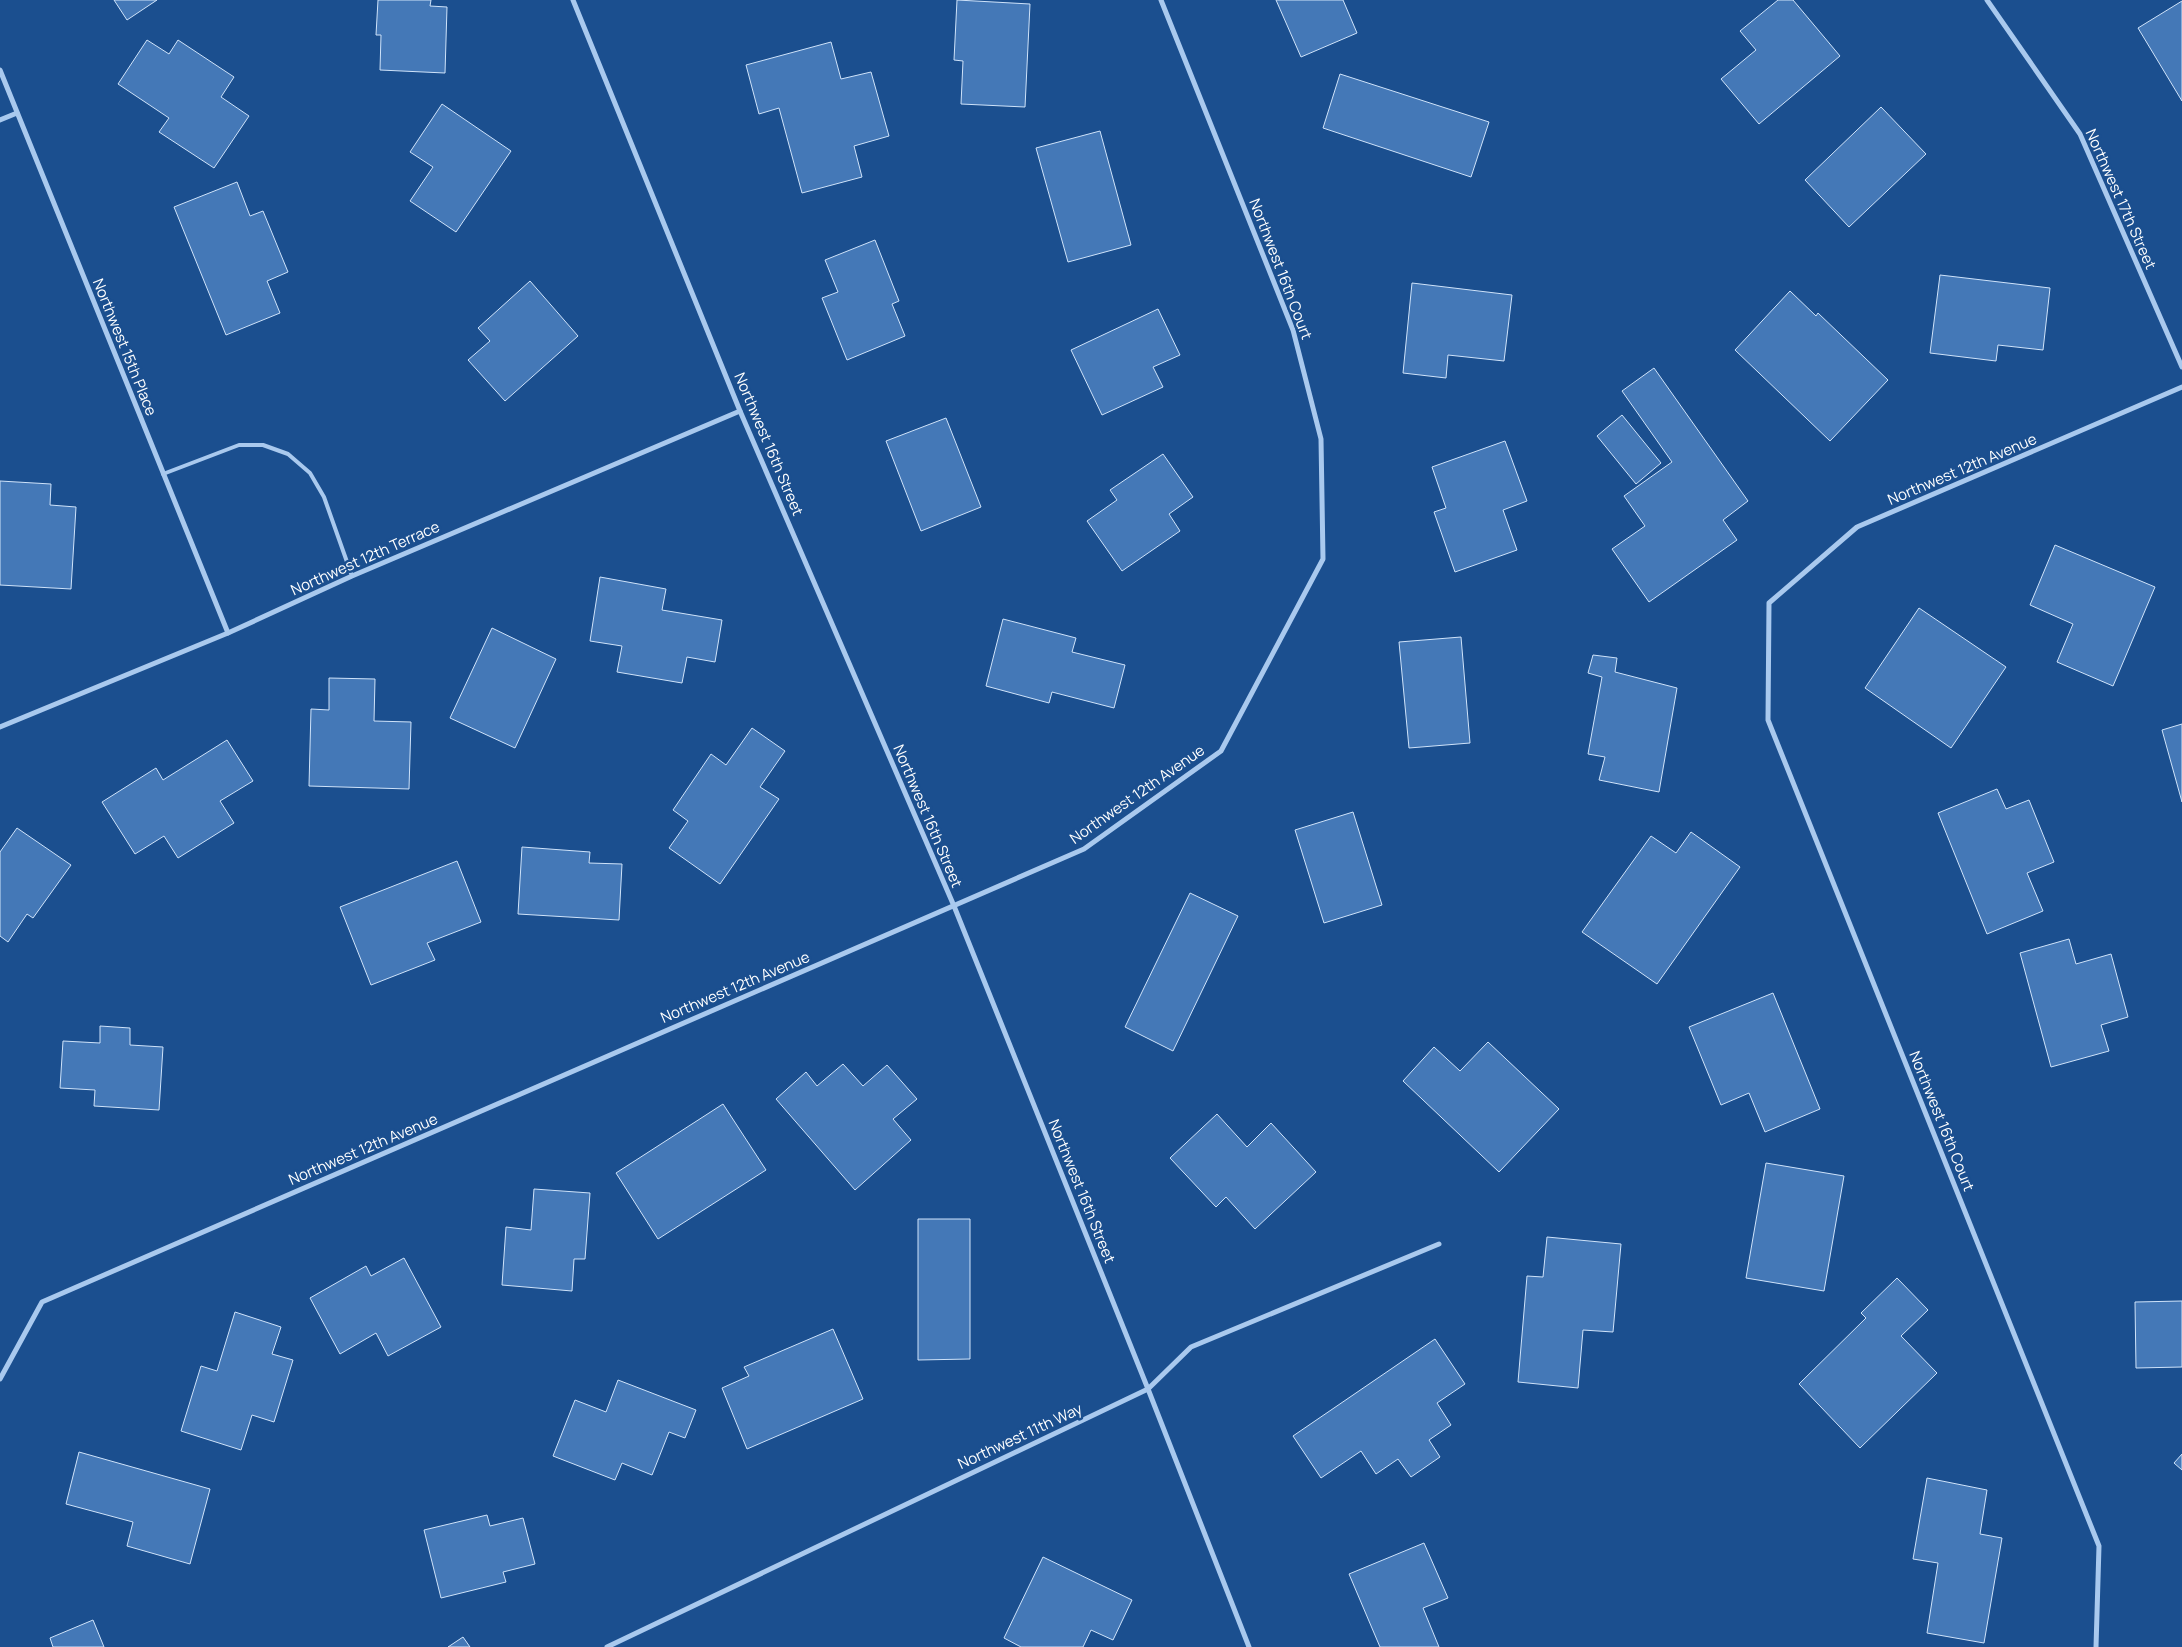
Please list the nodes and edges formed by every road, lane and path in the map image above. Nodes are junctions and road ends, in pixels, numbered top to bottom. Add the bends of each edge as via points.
1 (573, 0) edge
2 (1161, 0) edge
3 (1987, 0) edge
4 (0, 70) edge
5 (17, 113) junction
6 (0, 120) edge
7 (2182, 367) edge
8 (2182, 387) edge
9 (740, 411) junction
10 (163, 474) junction
11 (1323, 559) joint
12 (352, 576) junction
13 (1769, 603) joint
14 (228, 633) junction
15 (0, 727) edge
16 (954, 906) junction
17 (1439, 1244) dead end
18 (0, 1379) edge
19 (1148, 1389) junction
20 (606, 1647) edge
21 (1249, 1647) edge
22 (2096, 1647) edge

1 - 9 street, Northwest 16th Street
2 - 11 street, Northwest 16th Court via 1293,330 1321,439
3 - 7 street, Northwest 17th Street via 2080,134
4 - 5 street, Northwest 15th Place
5 - 6 street
5 - 10 street, Northwest 15th Place
8 - 13 street, Northwest 12th Avenue via 1858,527
9 - 12 street, Northwest 12th Terrace
9 - 16 street, Northwest 16th Street
10 - 12 lane via 239,446 263,445 288,454 310,473 324,497
10 - 14 street, Northwest 15th Place
11 - 16 street, Northwest 12th Avenue via 1221,751 1084,849
12 - 14 street, Northwest 12th Terrace
13 - 22 street, Northwest 16th Court via 1768,720 2099,1546
14 - 15 street, Northwest 12th Terrace
16 - 18 street, Northwest 12th Avenue via 42,1302
16 - 19 street, Northwest 16th Street
17 - 19 street, Northwest 11th Way via 1191,1347
19 - 20 street, Northwest 11th Way
19 - 21 street, Northwest 16th Street

